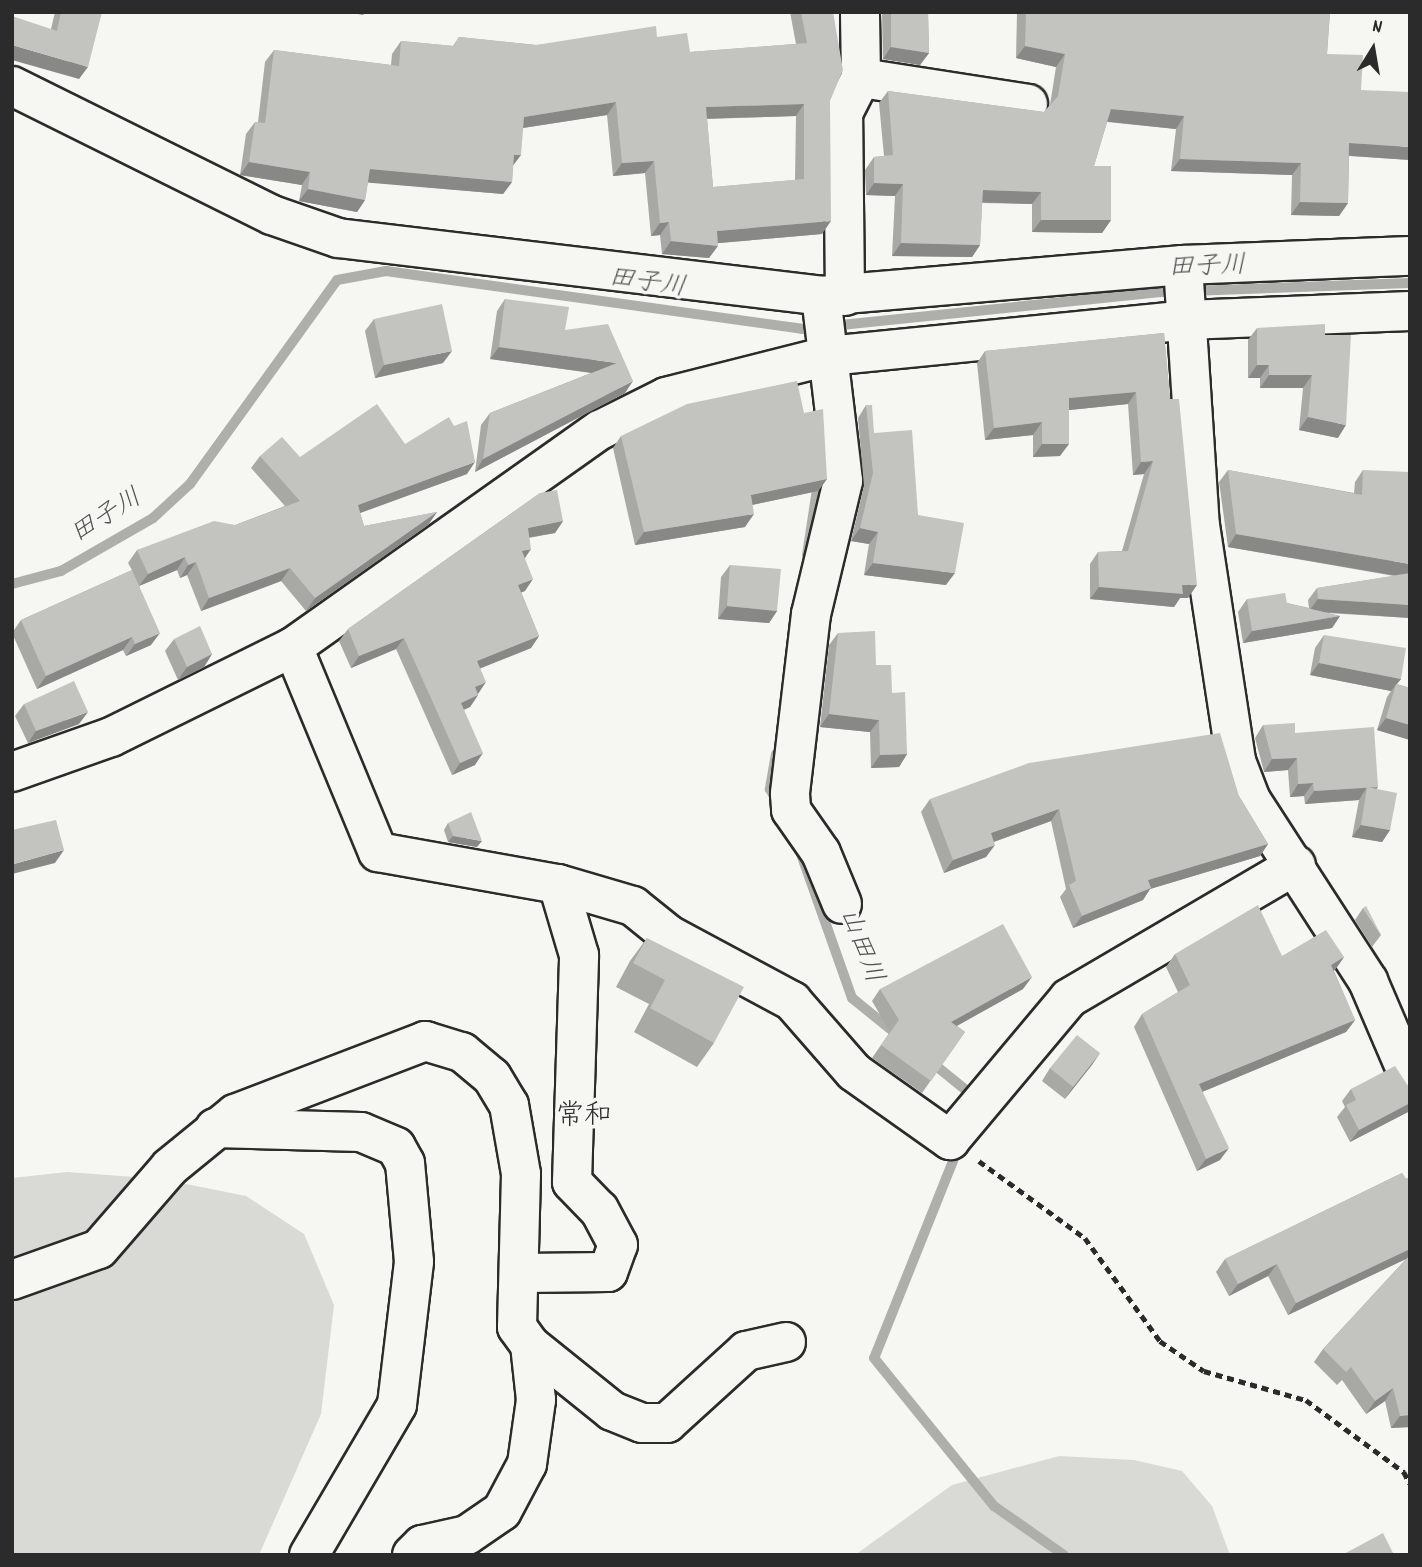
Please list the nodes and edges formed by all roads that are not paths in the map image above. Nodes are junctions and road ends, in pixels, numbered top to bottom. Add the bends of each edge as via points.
1 (860, 12) edge
2 (861, 78) junction
3 (12, 86) edge
4 (1028, 104) dead end
5 (1410, 256) edge
6 (1184, 293) junction
7 (1410, 311) edge
8 (828, 320) junction
9 (293, 647) junction
10 (12, 772) edge
11 (1296, 864) junction
12 (558, 884) junction
13 (842, 904) dead end
14 (1410, 1079) edge
15 (213, 1128) junction
16 (523, 1273) junction
17 (12, 1280) edge
18 (786, 1342) dead end
19 (530, 1345) junction
20 (309, 1555) edge
21 (412, 1555) edge

1 - 2 street
2 - 4 street
2 - 8 street via 843,113
3 - 8 street via 272,215 338,238
5 - 6 street
6 - 7 street
6 - 8 street
6 - 8 street
6 - 11 street via 1209,599 1236,761 1251,800
8 - 9 street via 630,411 344,606
8 - 13 street via 843,481 811,614 790,794 791,810 821,853
9 - 10 street via 111,737
9 - 12 street via 377,852
11 - 12 street via 1069,998 950,1140 854,1073 792,1001 669,935 633,906
11 - 14 street via 1368,981
12 - 16 street via 579,955 578,1121 570,1173 618,1245 608,1272
15 - 16 street via 405,1045 425,1041 462,1052 492,1077 518,1135
15 - 17 street via 170,1167 99,1250
15 - 20 street via 361,1132 396,1147 405,1163 414,1262 397,1405
16 - 19 street via 517,1327
18 - 19 street via 746,1351 667,1423 642,1423 612,1411
19 - 21 street via 536,1400 527,1464 502,1511 467,1535 422,1545

